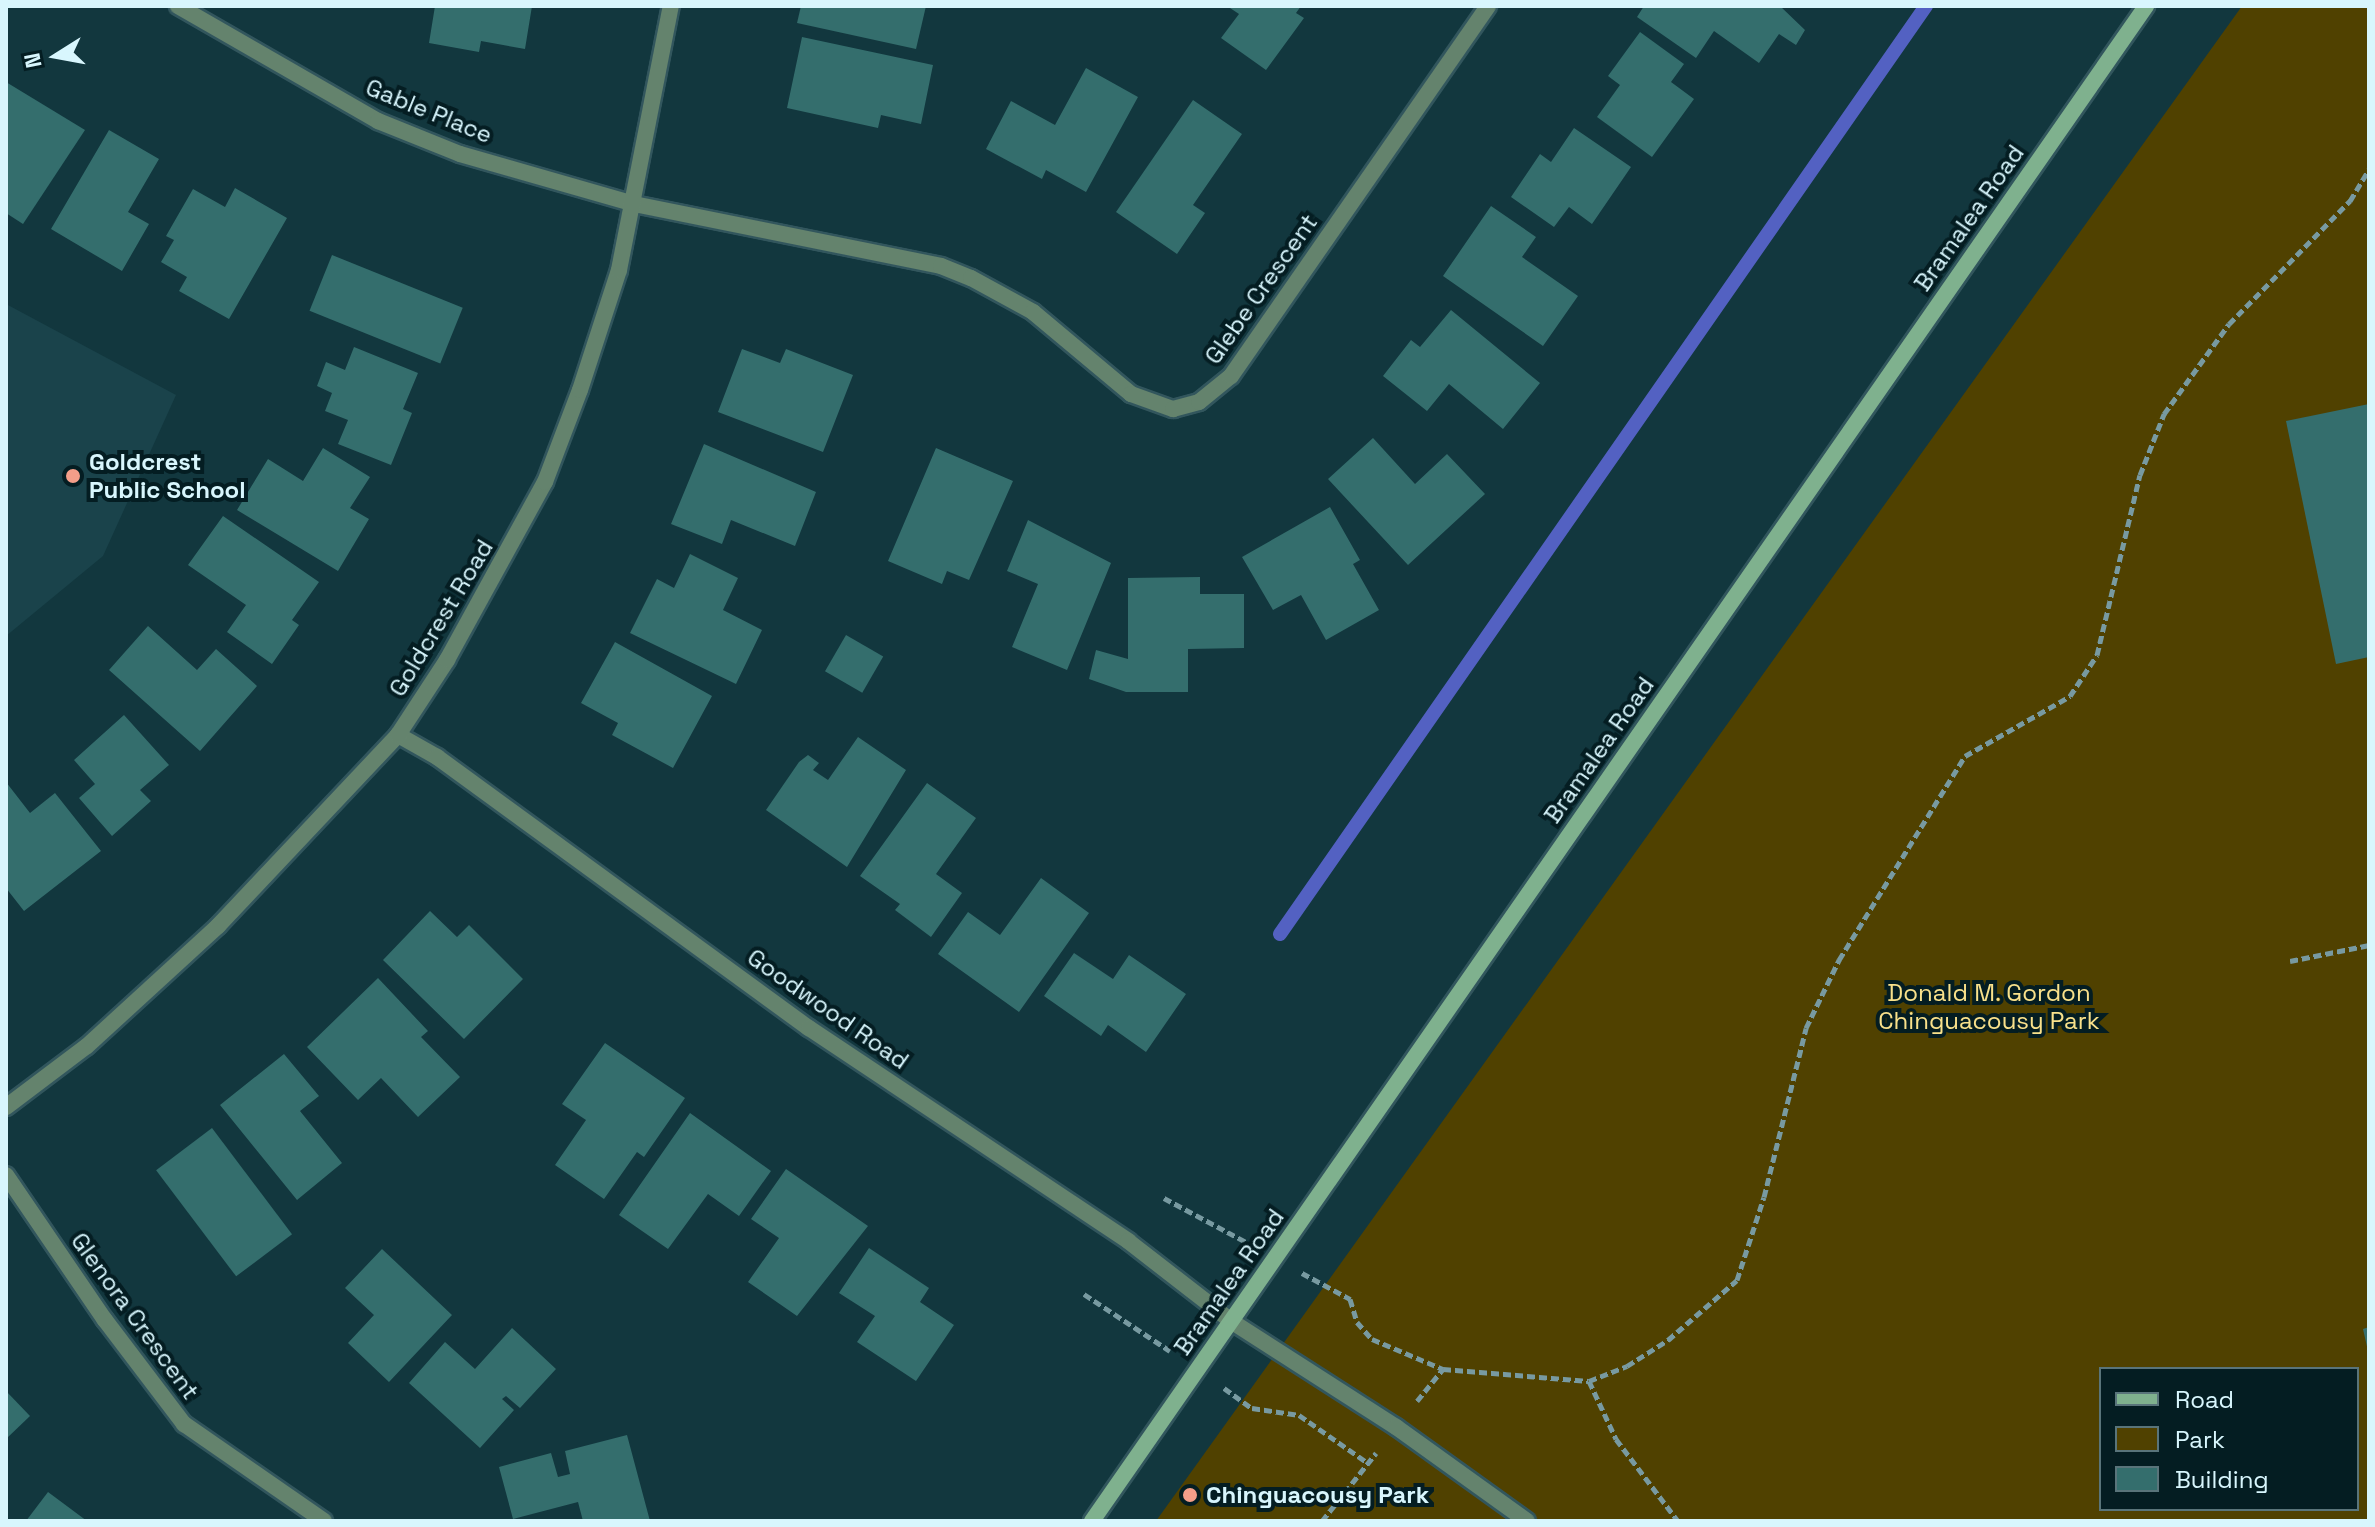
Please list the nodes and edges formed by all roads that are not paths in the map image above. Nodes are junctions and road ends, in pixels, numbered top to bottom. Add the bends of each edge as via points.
1 (178, 6) edge
2 (671, 6) edge
3 (1488, 6) edge
4 (2146, 6) edge
5 (634, 204) junction
6 (398, 735) junction
7 (6, 1107) edge
8 (6, 1175) edge
9 (1231, 1321) junction
10 (324, 1521) edge
11 (1092, 1521) edge
12 (1527, 1521) edge

1 - 5 street, Gable Place via 378,121 460,154
2 - 5 street, Goldcrest Road
3 - 5 street, Glebe Crescent via 1231,376 1188,406 1173,409 1144,402 1033,312 941,266
4 - 9 main road, Bramalea Road
5 - 6 street, Goldcrest Road via 615,285 545,482 496,578
6 - 7 street, Goldcrest Road via 218,926 87,1046
6 - 9 street, Goodwood Road via 437,757 809,1028 1128,1241
8 - 10 street, Glenora Crescent via 184,1424
9 - 11 main road, Bramalea Road
9 - 12 street, Goodwood Road via 1396,1427

